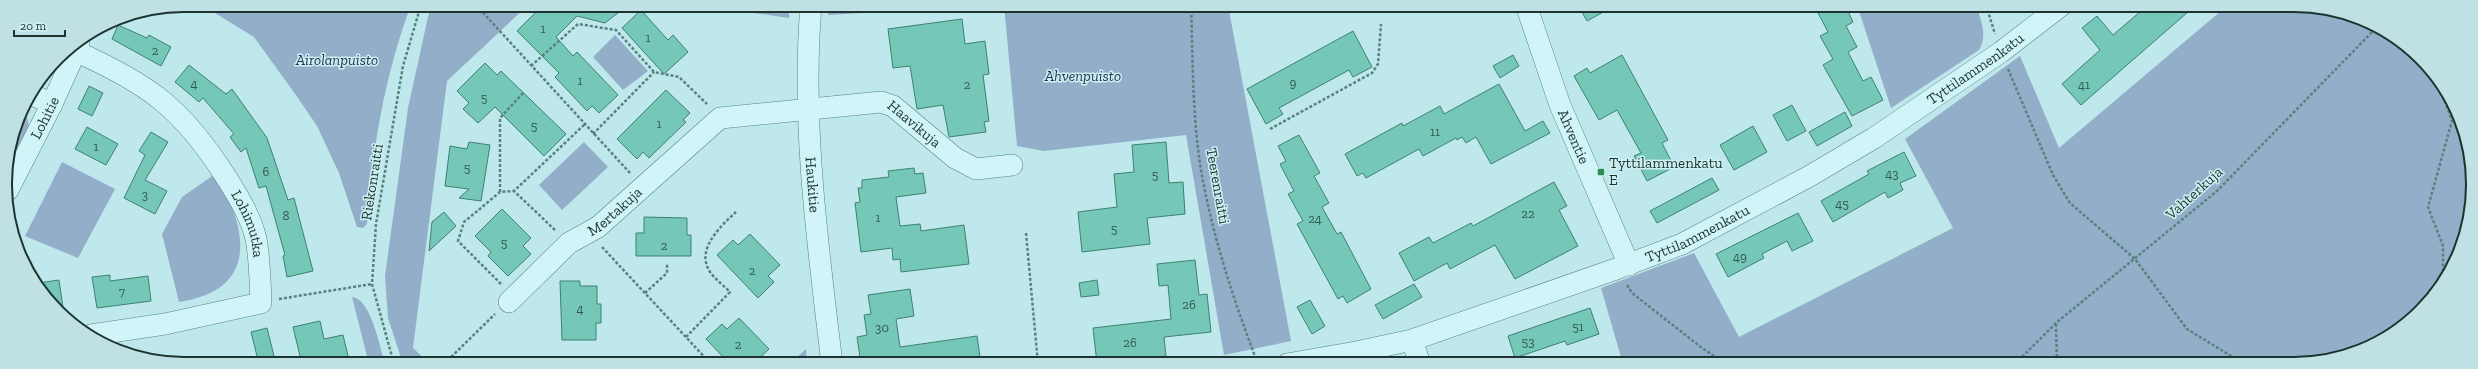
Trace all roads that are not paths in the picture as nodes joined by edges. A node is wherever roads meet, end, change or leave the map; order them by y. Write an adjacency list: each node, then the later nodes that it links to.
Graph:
1 (811, 12): 8 (street, Haukitie)
2 (1528, 12): 11 (street, Ahventie)
3 (2052, 12): 11 (street, Tyttilammenkatu)
4 (79, 48): 13 (street, Lohimutka)
5 (75, 51): 7 (street, Lohitie)
6 (36, 96): 7 (street)
7 (52, 104): 10 (street, Lohitie)
8 (808, 110): 9 (street, Haavikuja); 12 (street, Mertakuja); 15 (street, Haukitie)
9 (1012, 165)
10 (12, 182)
11 (1622, 267): 14 (street, Tyttilammenkatu)
12 (511, 300)
13 (97, 333)
14 (1412, 340): 16 (street, Tyttilammenkatu); 17 (street)
15 (831, 357)
16 (1328, 357)
17 (1418, 357)

